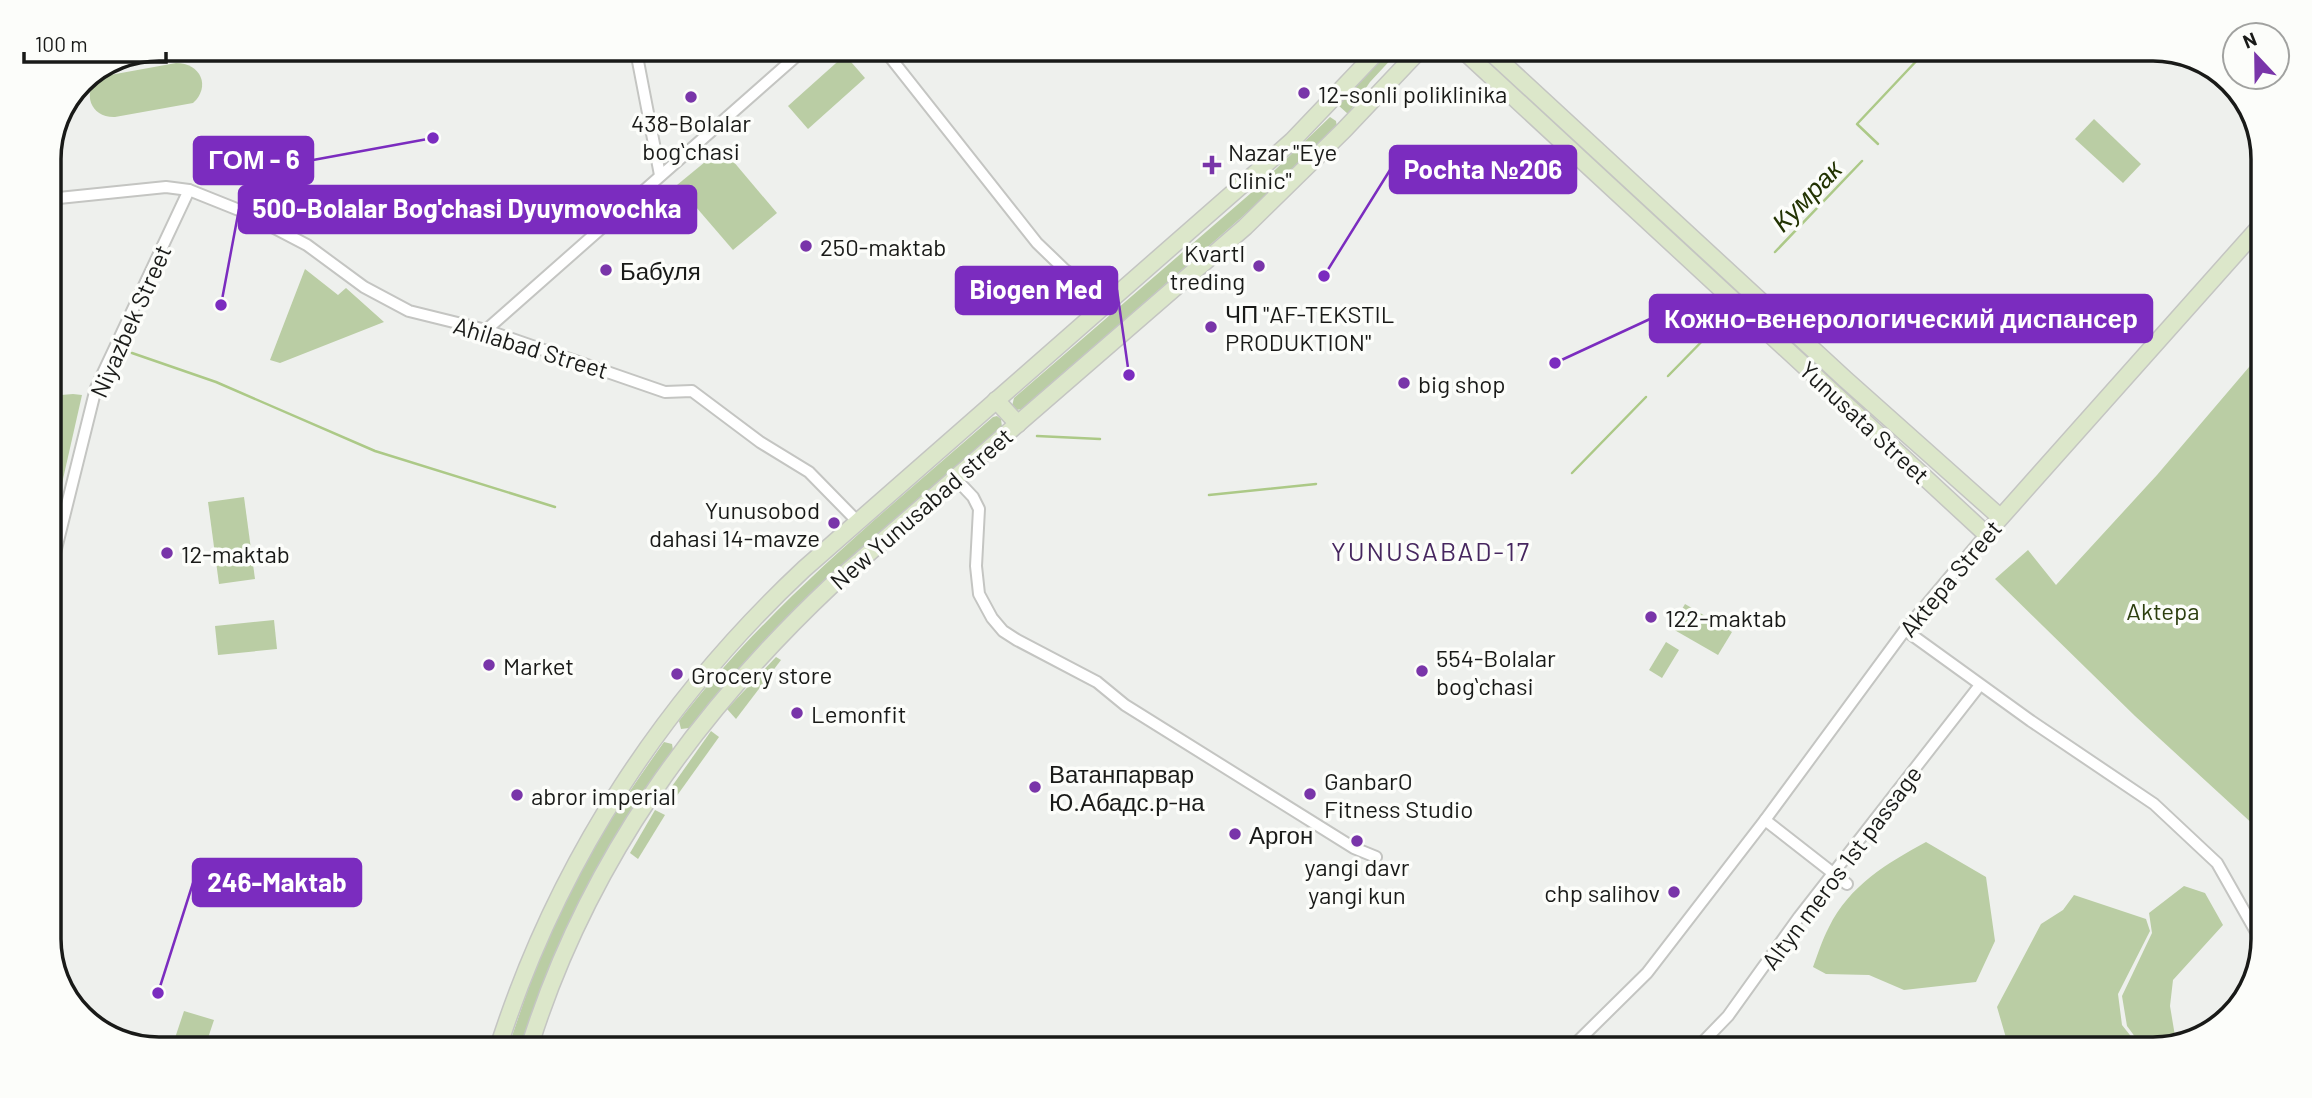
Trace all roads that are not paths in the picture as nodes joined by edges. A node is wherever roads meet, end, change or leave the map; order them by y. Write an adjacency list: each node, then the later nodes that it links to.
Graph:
1 (638, 61): 10 (street)
2 (791, 61): 10 (street)
3 (893, 61): 14 (street)
4 (1368, 61): 8 (main road, New Yunusabad street)
5 (1409, 61): 9 (main road, New Yunusabad street)
6 (1475, 61): 22 (main road, Yunusata Street)
7 (1500, 61): 19 (main road, Yunusata Street)
8 (1323, 109): 9 (main road); 14 (main road, New Yunusabad street)
9 (1344, 130): 17 (main road, New Yunusabad street)
10 (660, 175): 15 (street)
11 (189, 190): 12 (street); 15 (street, Ahilabad Street); 21 (street, Niyazbek Street)
12 (61, 198)
13 (2251, 236): 19 (main road, Aktepa Street)
14 (1108, 302): 16 (main road, New Yunusabad street)
15 (486, 330): 20 (street, Ahilabad Street)
16 (996, 400): 17 (main road); 20 (main road, New Yunusabad street)
17 (1018, 424): 18 (main road, New Yunusabad street)
18 (956, 478): 26 (main road, New Yunusabad street); 28 (street)
19 (2000, 517): 22 (main road, Aktepa Street)
20 (857, 521): 25 (main road, New Yunusabad street)
21 (61, 529)
22 (1986, 534): 23 (street, Aktepa Street)
23 (1905, 630): 24 (street); 27 (street, Aktepa Street)
24 (1980, 685): 29 (street, Altyn meros 1st passage); 31 (street)
25 (663, 728): 26 (main road); 32 (main road, New Yunusabad street)
26 (688, 744): 33 (main road, New Yunusabad street)
27 (1765, 820): 29 (street); 34 (street, Aktepa Street)
28 (1376, 857)
29 (1835, 873): 30 (street); 35 (street, Altyn meros 1st passage)
30 (1847, 884)
31 (2251, 923)
32 (502, 1037)
33 (533, 1037)
34 (1582, 1037)
35 (1708, 1037)

